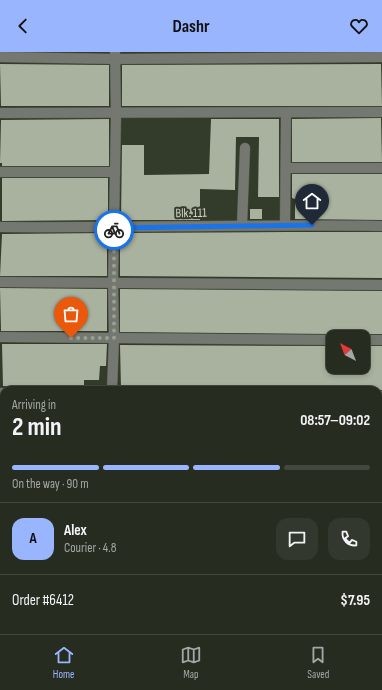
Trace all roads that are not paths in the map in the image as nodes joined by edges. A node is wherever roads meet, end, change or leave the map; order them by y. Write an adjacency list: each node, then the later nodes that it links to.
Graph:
1 (115, 56): 2 (street); 3 (street); 7 (street)
2 (0, 57)
3 (382, 57)
4 (382, 112): 6 (street)
5 (0, 113): 7 (street)
6 (286, 113): 7 (street); 9 (street)
7 (116, 114): 12 (street)
8 (245, 148): 14 (street)
9 (286, 168): 10 (street); 13 (street)
10 (382, 168)
11 (0, 172): 12 (street)
12 (115, 172): 17 (street)
13 (285, 224): 14 (street, Blk. 111); 15 (street, Blk. 111)
14 (242, 225): 17 (street, Blk. 111)
15 (382, 226)
16 (0, 227): 17 (street, Blk. 111)
17 (114, 228): 19 (street)
18 (0, 282): 19 (street)
19 (113, 283): 20 (street); 22 (street)
20 (382, 285)
21 (0, 337): 22 (street)
22 (114, 338): 23 (street); 26 (street)
23 (326, 340)
24 (370, 340): 25 (street)
25 (382, 340)
26 (112, 386)

